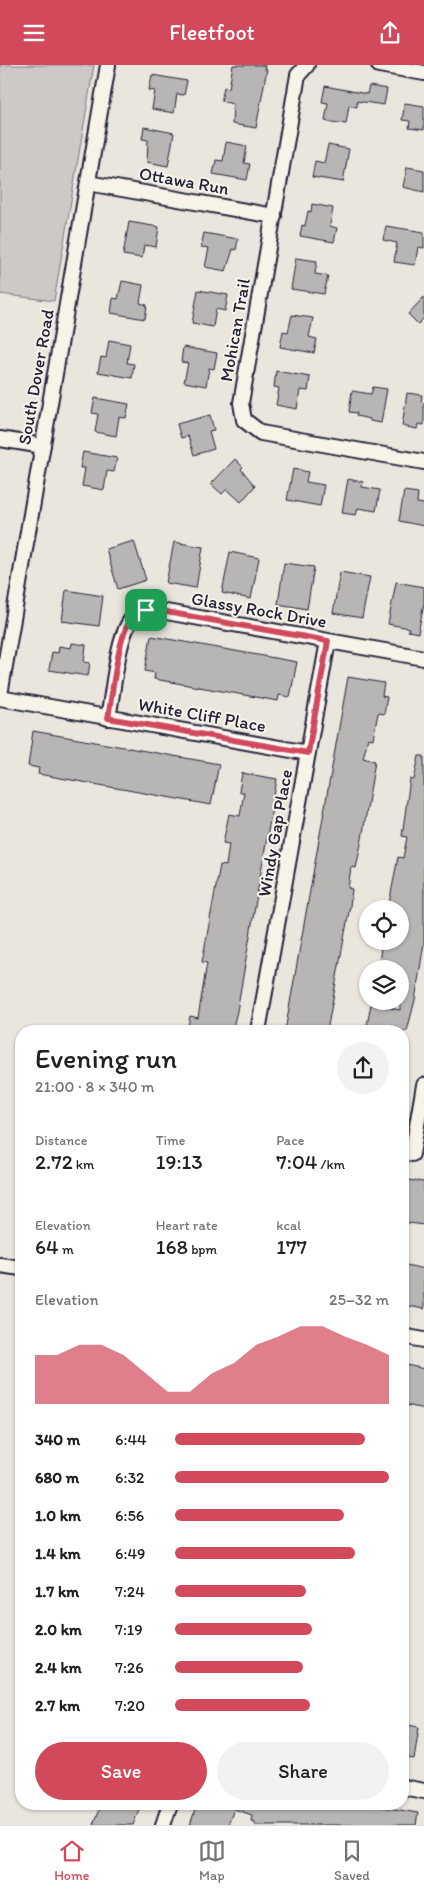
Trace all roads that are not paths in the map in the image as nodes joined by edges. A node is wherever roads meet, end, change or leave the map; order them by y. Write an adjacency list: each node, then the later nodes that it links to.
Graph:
1 (108, 65): 5 (street, South Dover Road)
2 (307, 65): 6 (street, Mohican Trail)
3 (380, 65): 4 (street)
4 (424, 73)
5 (88, 183): 6 (street, Ottawa Run); 8 (street, South Dover Road)
6 (274, 215): 9 (street, Mohican Trail)
7 (0, 439): 8 (street)
8 (43, 447): 12 (street, South Dover Road)
9 (424, 462)
10 (328, 641): 11 (street, Glassy Rock Drive); 13 (street, Glassy Rock Drive); 14 (street, Windy Gap Place)
11 (424, 658)
12 (0, 697): 13 (street, White Cliff Place)
13 (108, 718): 14 (street, White Cliff Place)
14 (308, 753): 15 (street, Windy Gap Place)
15 (259, 1025)
16 (424, 1085): 17 (street)
17 (413, 1154)
18 (0, 1265): 19 (street)
19 (15, 1267)
20 (409, 1336): 21 (street)
21 (424, 1339)
22 (409, 1788): 23 (street)
23 (424, 1791)
24 (168, 1810): 25 (street)
25 (163, 1825)

